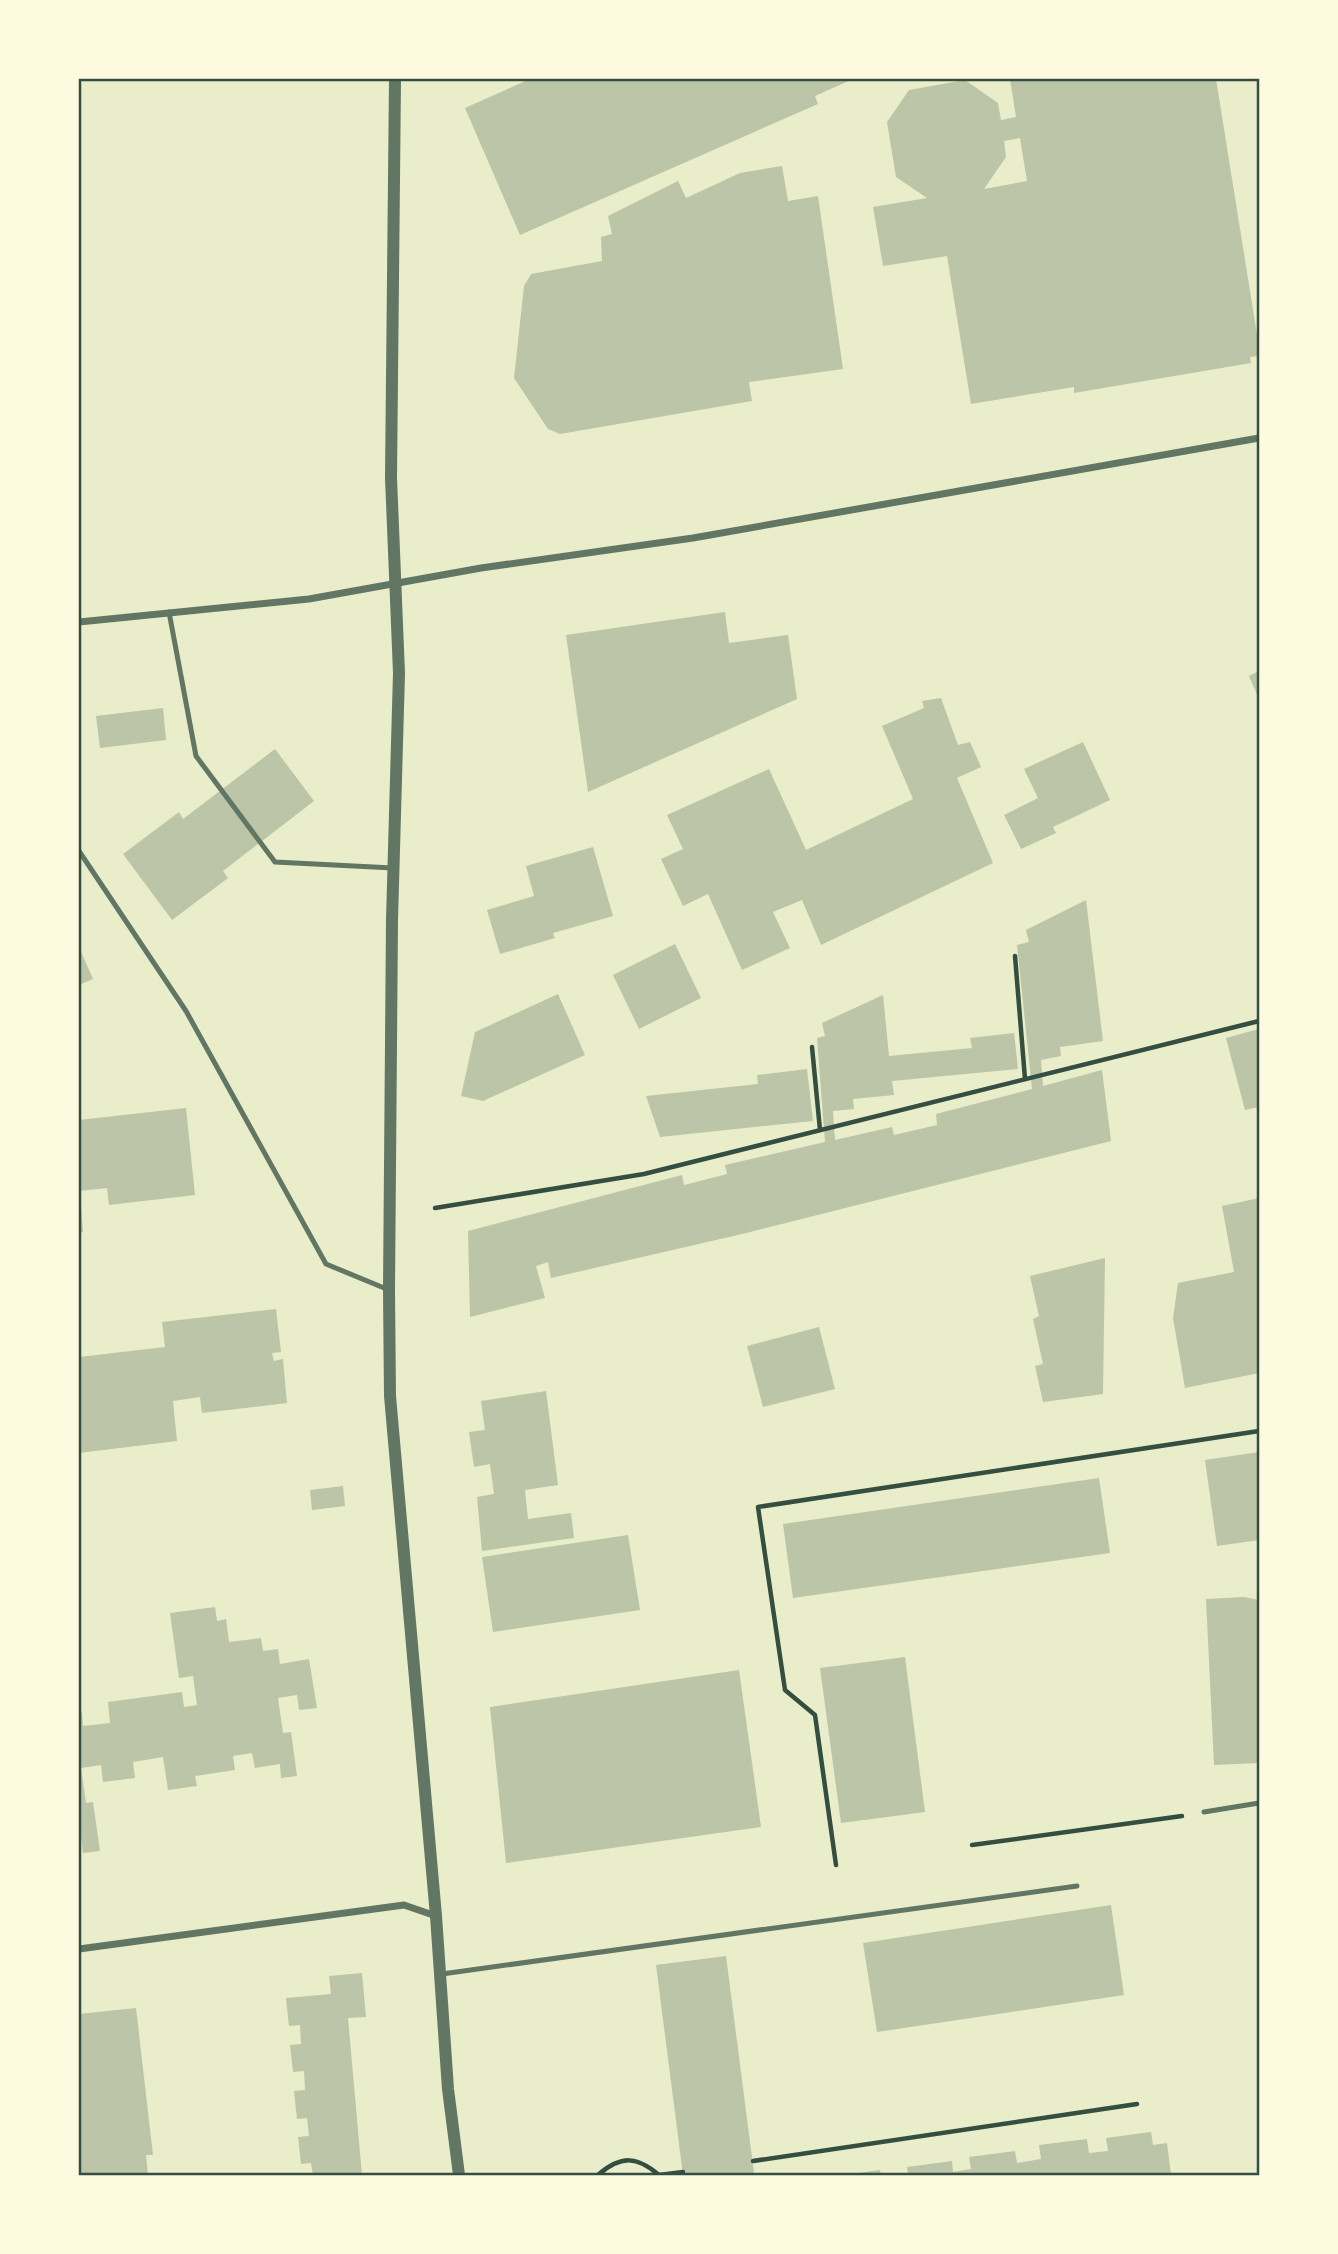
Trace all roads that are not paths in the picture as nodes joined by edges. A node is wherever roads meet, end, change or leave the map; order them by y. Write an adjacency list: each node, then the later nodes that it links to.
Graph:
1 (395, 79): 3 (street)
2 (1259, 438): 3 (street)
3 (394, 583): 4 (street); 7 (street)
4 (169, 612): 5 (street); 7 (lane)
5 (79, 622)
6 (79, 851): 8 (lane)
7 (393, 868): 8 (street)
8 (388, 1290): 12 (street)
9 (1259, 1803): 10 (lane)
10 (1204, 1812)
11 (1077, 1886): 14 (lane)
12 (436, 1916): 13 (street); 14 (street)
13 (79, 1949)
14 (439, 1974): 15 (street)
15 (459, 2175)

